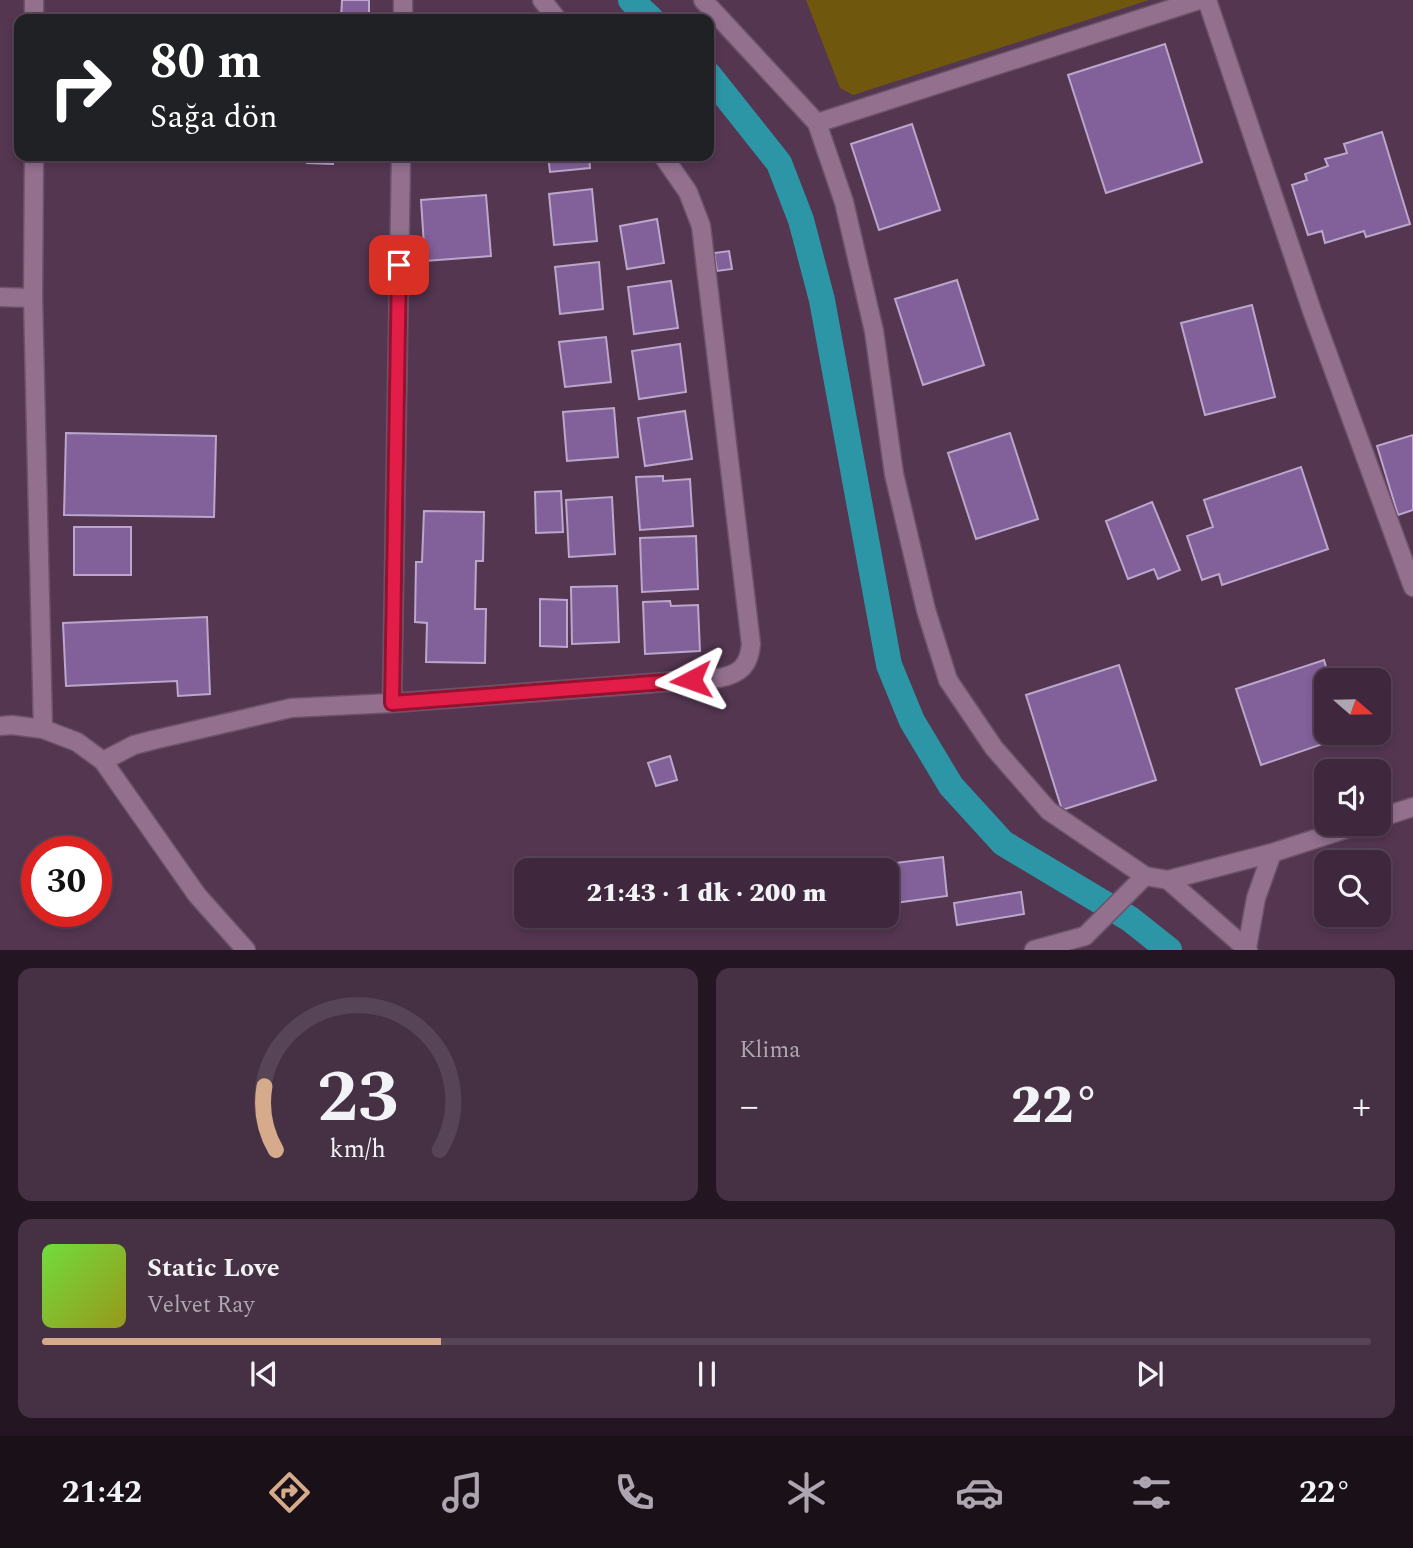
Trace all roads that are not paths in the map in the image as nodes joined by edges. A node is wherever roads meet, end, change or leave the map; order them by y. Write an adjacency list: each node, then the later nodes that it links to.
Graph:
1 (542, 0): 5 (street)
2 (703, 0): 6 (street)
3 (1199, 0): 6 (street)
4 (1207, 0): 12 (street)
5 (553, 14)
6 (817, 123): 21 (street)
7 (34, 161): 11 (street)
8 (401, 161): 13 (street)
9 (666, 161): 13 (street)
10 (0, 297): 11 (street)
11 (33, 298): 15 (street)
12 (1413, 587)
13 (392, 703): 16 (street)
14 (0, 726): 15 (street)
15 (43, 729): 16 (street)
16 (103, 761): 25 (street)
17 (1413, 807): 18 (street)
18 (1391, 814)
19 (1324, 836): 20 (street)
20 (1272, 853): 22 (street); 24 (street)
21 (1145, 876): 22 (street); 23 (street)
22 (1168, 880): 24 (street)
23 (1043, 949)
24 (1248, 949)
25 (246, 950)

